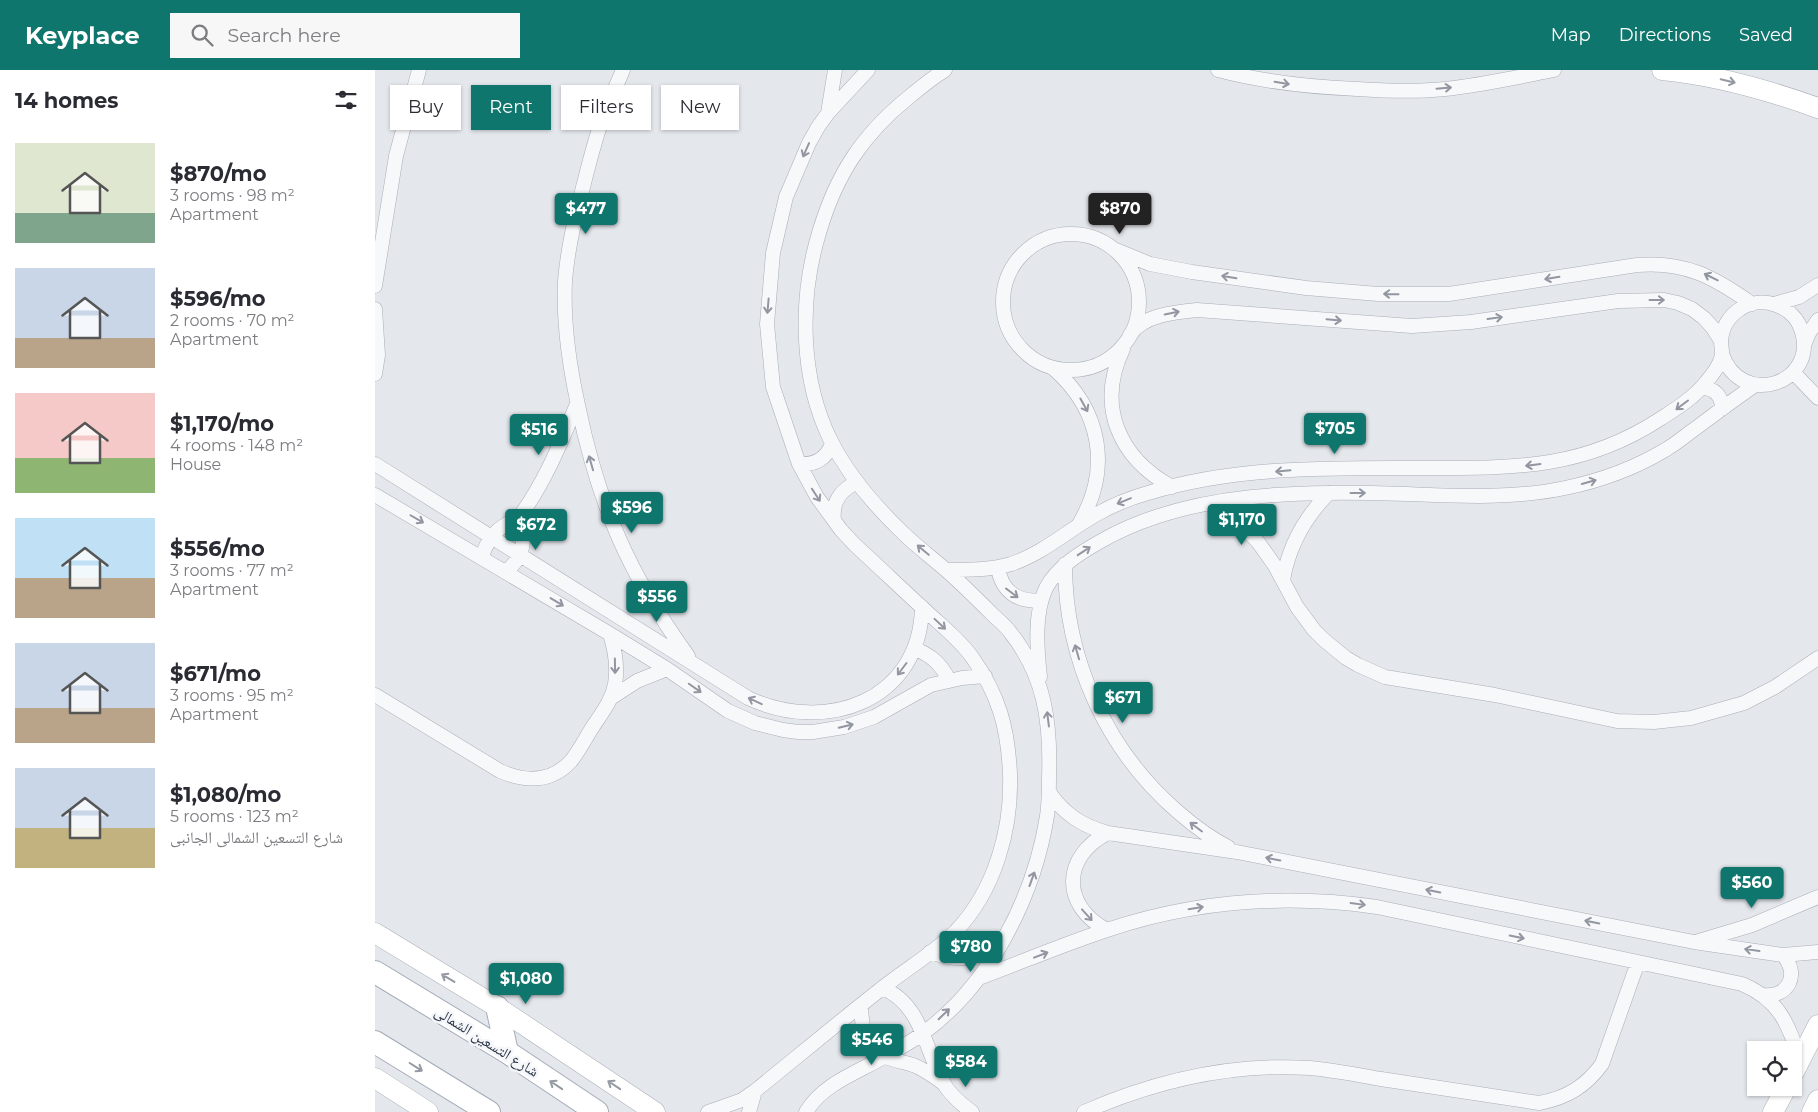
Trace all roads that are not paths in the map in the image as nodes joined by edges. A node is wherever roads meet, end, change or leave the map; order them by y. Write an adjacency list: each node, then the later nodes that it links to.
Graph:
1 (419, 70): 13 (street)
2 (623, 70): 27 (street)
3 (835, 70): 10 (street)
4 (868, 70): 10 (street)
5 (945, 70): 29 (street)
6 (1217, 70): 7 (street, one-way to 7)
7 (1554, 70)
8 (1662, 70): 9 (street, one-way to 9)
9 (1818, 108)
10 (828, 112): 31 (street, one-way to 31)
11 (1116, 250): 14 (street, one-way to 11); 18 (street); 21 (street)
12 (1818, 285): 15 (street)
13 (375, 286)
14 (1752, 304): 15 (street); 20 (street)
15 (1774, 304): 19 (street)
16 (375, 309): 23 (street)
17 (1818, 320): 19 (street)
18 (1128, 340): 20 (street, one-way to 20); 21 (street); 33 (street)
19 (1804, 346): 22 (street)
20 (1722, 347): 24 (street); 25 (street)
21 (1052, 368): 39 (street, one-way to 39)
22 (1793, 372): 24 (street); 26 (street)
23 (375, 374)
24 (1755, 385): 28 (street)
25 (1702, 388): 28 (street); 33 (street, one-way to 33)
26 (1818, 398)
27 (577, 404): 37 (street); 53 (street, one-way to 27)
28 (1722, 409): 34 (street, one-way to 28)
29 (832, 443): 31 (street); 32 (street)
30 (375, 464): 40 (street)
31 (799, 464): 38 (street, one-way to 38)
32 (857, 483): 38 (street); 45 (street, one-way to 32)
33 (1172, 487): 39 (street, one-way to 39)
34 (1329, 493): 36 (street); 47 (street)
35 (375, 495): 42 (street, one-way to 42)
36 (1212, 503): 43 (street, one-way to 36); 47 (street)
37 (518, 519): 40 (street); 41 (street)
38 (834, 520): 49 (street)
39 (1077, 527): 44 (street)
40 (492, 536): 41 (street); 42 (street)
41 (520, 554): 46 (street); 53 (street)
42 (482, 557): 46 (street)
43 (1065, 564): 48 (street); 62 (street, one-way to 43)
44 (998, 567): 45 (street); 48 (street, one-way to 48)
45 (946, 570): 57 (street)
46 (506, 571): 50 (street, one-way to 50)
47 (1283, 580): 52 (street)
48 (1041, 600): 57 (street)
49 (921, 607): 51 (street); 55 (street, one-way to 55)
50 (610, 634): 54 (street); 59 (street, one-way to 59)
51 (915, 648): 53 (street, one-way to 53); 56 (street)
52 (1818, 658)
53 (691, 662)
54 (667, 669): 56 (street, one-way to 56); 59 (street)
55 (985, 676): 56 (street); 68 (street)
56 (949, 680)
57 (1041, 687): 60 (street, one-way to 57)
58 (375, 695): 59 (street)
59 (611, 698)
60 (1049, 792): 61 (street); 66 (street, one-way to 60)
61 (1108, 833): 62 (street); 64 (street, one-way to 64)
62 (1237, 852): 67 (street, one-way to 62)
63 (1818, 898): 67 (street)
64 (1107, 930): 71 (street, one-way to 71); 73 (street, one-way to 64)
65 (375, 933): 77 (street, one-way to 65)
66 (1005, 938): 68 (street); 73 (street)
67 (1694, 942): 70 (street, one-way to 67)
68 (930, 952): 74 (street)
69 (1818, 952): 70 (street)
70 (1783, 955): 75 (street)
71 (1638, 962): 75 (street); 98 (street)
72 (375, 972): 82 (main road, شارع التسعين الشمالى)
73 (979, 978): 79 (street, one-way to 73)
74 (882, 988): 76 (street); 79 (street)
75 (1762, 995): 80 (street)
76 (861, 1006): 84 (street); 87 (street)
77 (497, 1007): 82 (main road); 93 (street, one-way to 77)
78 (1818, 1025): 83 (street)
79 (923, 1033): 84 (street); 86 (street)
80 (1791, 1041)
81 (375, 1042): 91 (main road, one-way to 91)
82 (507, 1052): 92 (main road, شارع التسعين الشمالى, one-way to 82)
83 (1802, 1056)
84 (885, 1057): 86 (street); 96 (street)
85 (375, 1078): 90 (street)
86 (943, 1083): 97 (street)
87 (755, 1091): 94 (street); 95 (street)
88 (1782, 1096): 99 (street)
89 (1818, 1100): 100 (street)
90 (428, 1112)
91 (489, 1112)
92 (597, 1112)
93 (655, 1112)
94 (708, 1112)
95 (749, 1112)
96 (806, 1112)
97 (972, 1112)
98 (1084, 1112)
99 (1773, 1112)
100 (1812, 1112)

